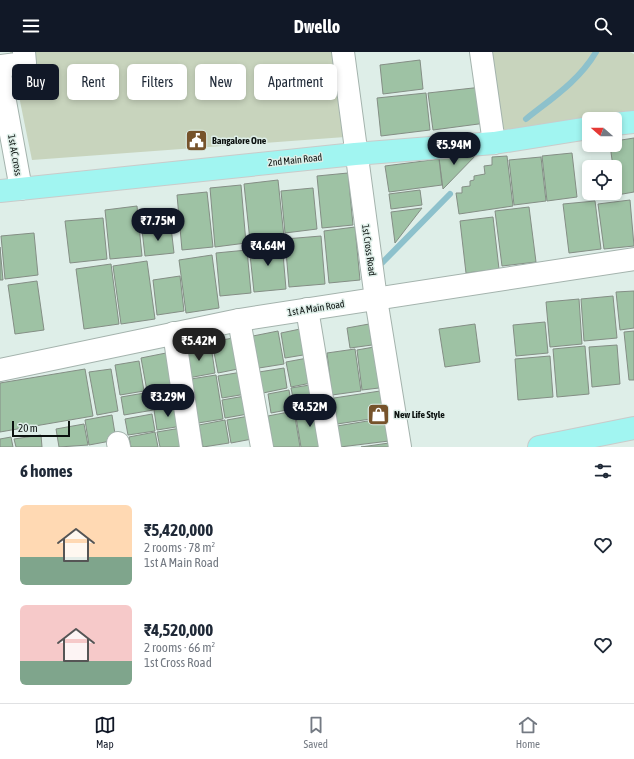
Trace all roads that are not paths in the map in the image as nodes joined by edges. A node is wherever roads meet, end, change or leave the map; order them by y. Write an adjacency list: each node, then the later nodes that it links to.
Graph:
1 (24, 52): 4 (street)
2 (343, 52): 10 (street, 1st Cross Road)
3 (481, 52): 9 (street)
4 (0, 66)
5 (0, 74): 11 (street, 1st AC cross)
6 (634, 122): 7 (main road)
7 (622, 123)
8 (582, 129): 9 (main road, 2nd Main Road)
9 (494, 143): 10 (main road, 2nd Main Road)
10 (355, 154): 11 (main road, 2nd Main Road); 14 (street, 1st Cross Road)
11 (21, 189): 12 (main road, 2nd Main Road)
12 (0, 191)
13 (634, 259): 14 (street, 1st A Main Road)
14 (376, 299): 15 (street, 1st A Main Road); 23 (street, 1st Cross Road)
15 (307, 308): 16 (street, 1st A Main Road); 22 (street)
16 (239, 320): 17 (street, 1st A Main Road); 21 (street)
17 (174, 333): 18 (street, 1st A Main Road); 20 (street)
18 (0, 370)
19 (634, 428): 24 (main road)
20 (191, 447)
21 (262, 447)
22 (330, 447)
23 (400, 447)
24 (539, 447)

